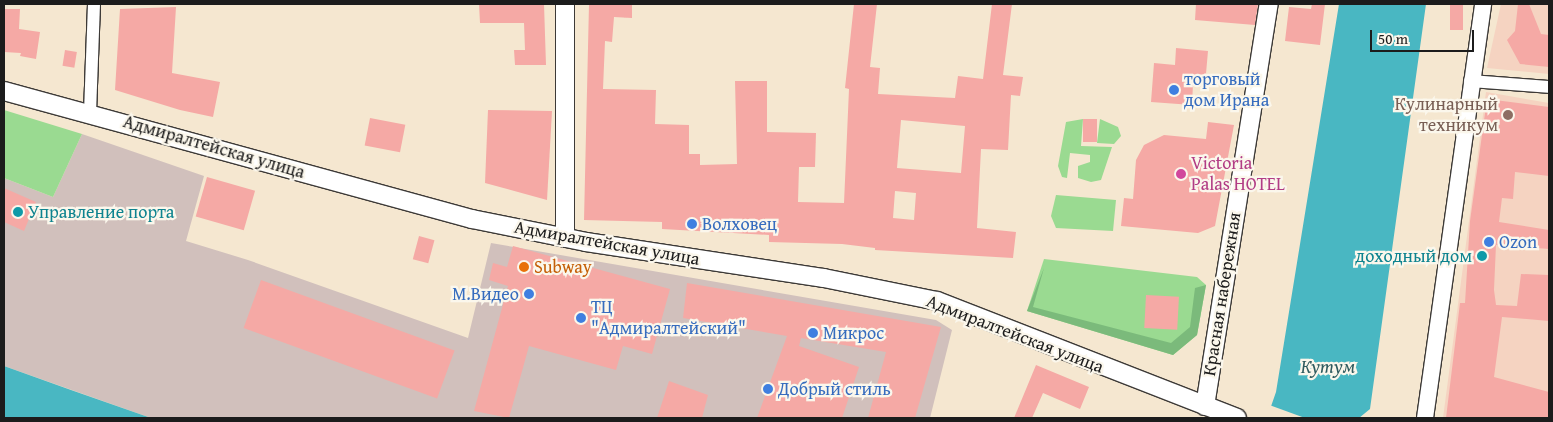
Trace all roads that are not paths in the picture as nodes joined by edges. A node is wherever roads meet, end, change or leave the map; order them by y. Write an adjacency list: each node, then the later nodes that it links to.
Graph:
1 (94, 4): 8 (street)
2 (565, 4): 9 (main road)
3 (1268, 4): 10 (main road, Красная набережная)
4 (1483, 4): 5 (street)
5 (1470, 81): 6 (street); 12 (street)
6 (1549, 88)
7 (4, 91): 8 (main road, Адмиралтейская улица)
8 (90, 113): 9 (main road, Адмиралтейская улица)
9 (565, 238): 10 (main road, Адмиралтейская улица)
10 (1204, 406): 11 (main road, Адмиралтейская улица)
11 (1231, 416)
12 (1425, 418)

